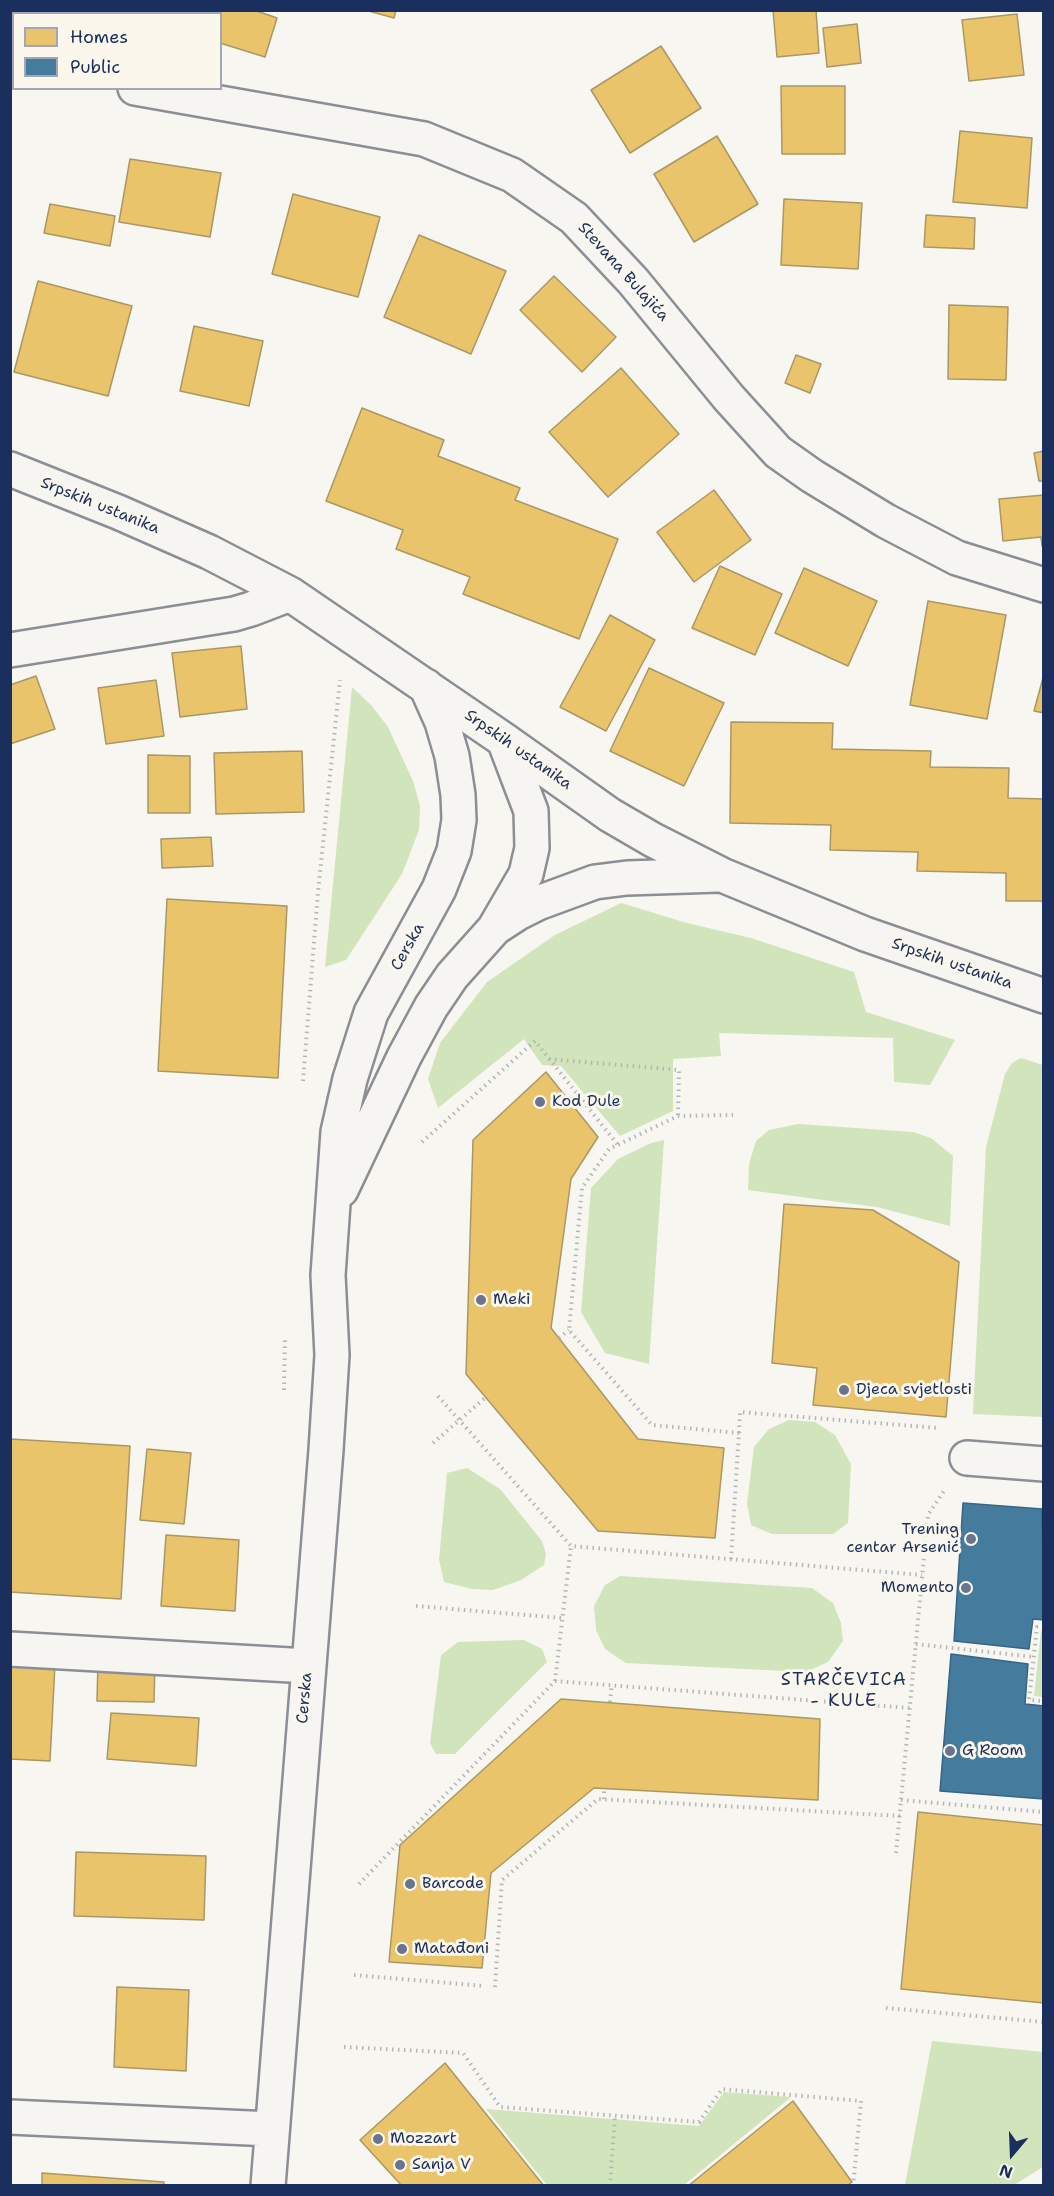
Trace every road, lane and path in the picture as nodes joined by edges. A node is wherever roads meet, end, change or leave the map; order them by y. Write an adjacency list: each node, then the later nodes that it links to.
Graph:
1 (146, 90): 3 (street, Stevana Bulajića)
2 (10, 469): 4 (street, Srpskih ustanika)
3 (1044, 585)
4 (290, 594): 5 (street); 7 (street, Srpskih ustanika)
5 (10, 650)
6 (341, 669): 13 (path)
7 (426, 686): 8 (street, Srpskih ustanika); 18 (street, Cerska)
8 (504, 740): 9 (street, Srpskih ustanika); 10 (street, Cerska)
9 (722, 875): 10 (street); 11 (street, Srpskih ustanika)
10 (494, 929): 18 (street, Cerska)
11 (1044, 996)
12 (549, 1059): 15 (path); 16 (path); 17 (path)
13 (303, 1085)
14 (733, 1115): 15 (path)
15 (678, 1116): 17 (path)
16 (422, 1142)
17 (618, 1145): 20 (path)
18 (332, 1211): 40 (street, Cerska)
19 (285, 1328): 22 (path)
20 (570, 1330): 21 (path); 27 (path)
21 (559, 1338)
22 (284, 1396)
23 (438, 1396): 25 (path)
24 (485, 1398): 25 (path)
25 (460, 1421): 28 (path); 31 (path)
26 (946, 1428): 27 (path)
27 (739, 1433): 32 (path)
28 (433, 1443)
29 (967, 1458): 30 (street); 33 (path)
30 (1044, 1464)
31 (571, 1546): 32 (path); 35 (path)
32 (731, 1559): 33 (path)
33 (922, 1575): 37 (path)
34 (416, 1606): 35 (path)
35 (562, 1618): 41 (path)
36 (1044, 1627): 39 (path)
37 (915, 1644): 39 (path); 45 (path)
38 (10, 1649): 40 (street)
39 (1034, 1657): 43 (path)
40 (308, 1666): 61 (street, Cerska)
41 (555, 1681): 42 (path); 52 (path)
42 (612, 1684): 44 (path); 45 (path)
43 (1044, 1701)
44 (610, 1702)
45 (910, 1708): 48 (path)
46 (604, 1789): 47 (path)
47 (604, 1799): 50 (path); 55 (path)
48 (901, 1800): 49 (path); 50 (path)
49 (1044, 1812)
50 (900, 1816): 51 (path)
51 (896, 1853)
52 (359, 1884)
53 (354, 1975): 54 (path)
54 (484, 1986)
55 (495, 1987)
56 (886, 2008): 57 (path)
57 (1044, 2022)
58 (344, 2047): 59 (path)
59 (615, 2116): 63 (path); 64 (path)
60 (10, 2117): 61 (street)
61 (271, 2129): 62 (street, Cerska)
62 (268, 2186)
63 (610, 2186)
64 (853, 2186)

